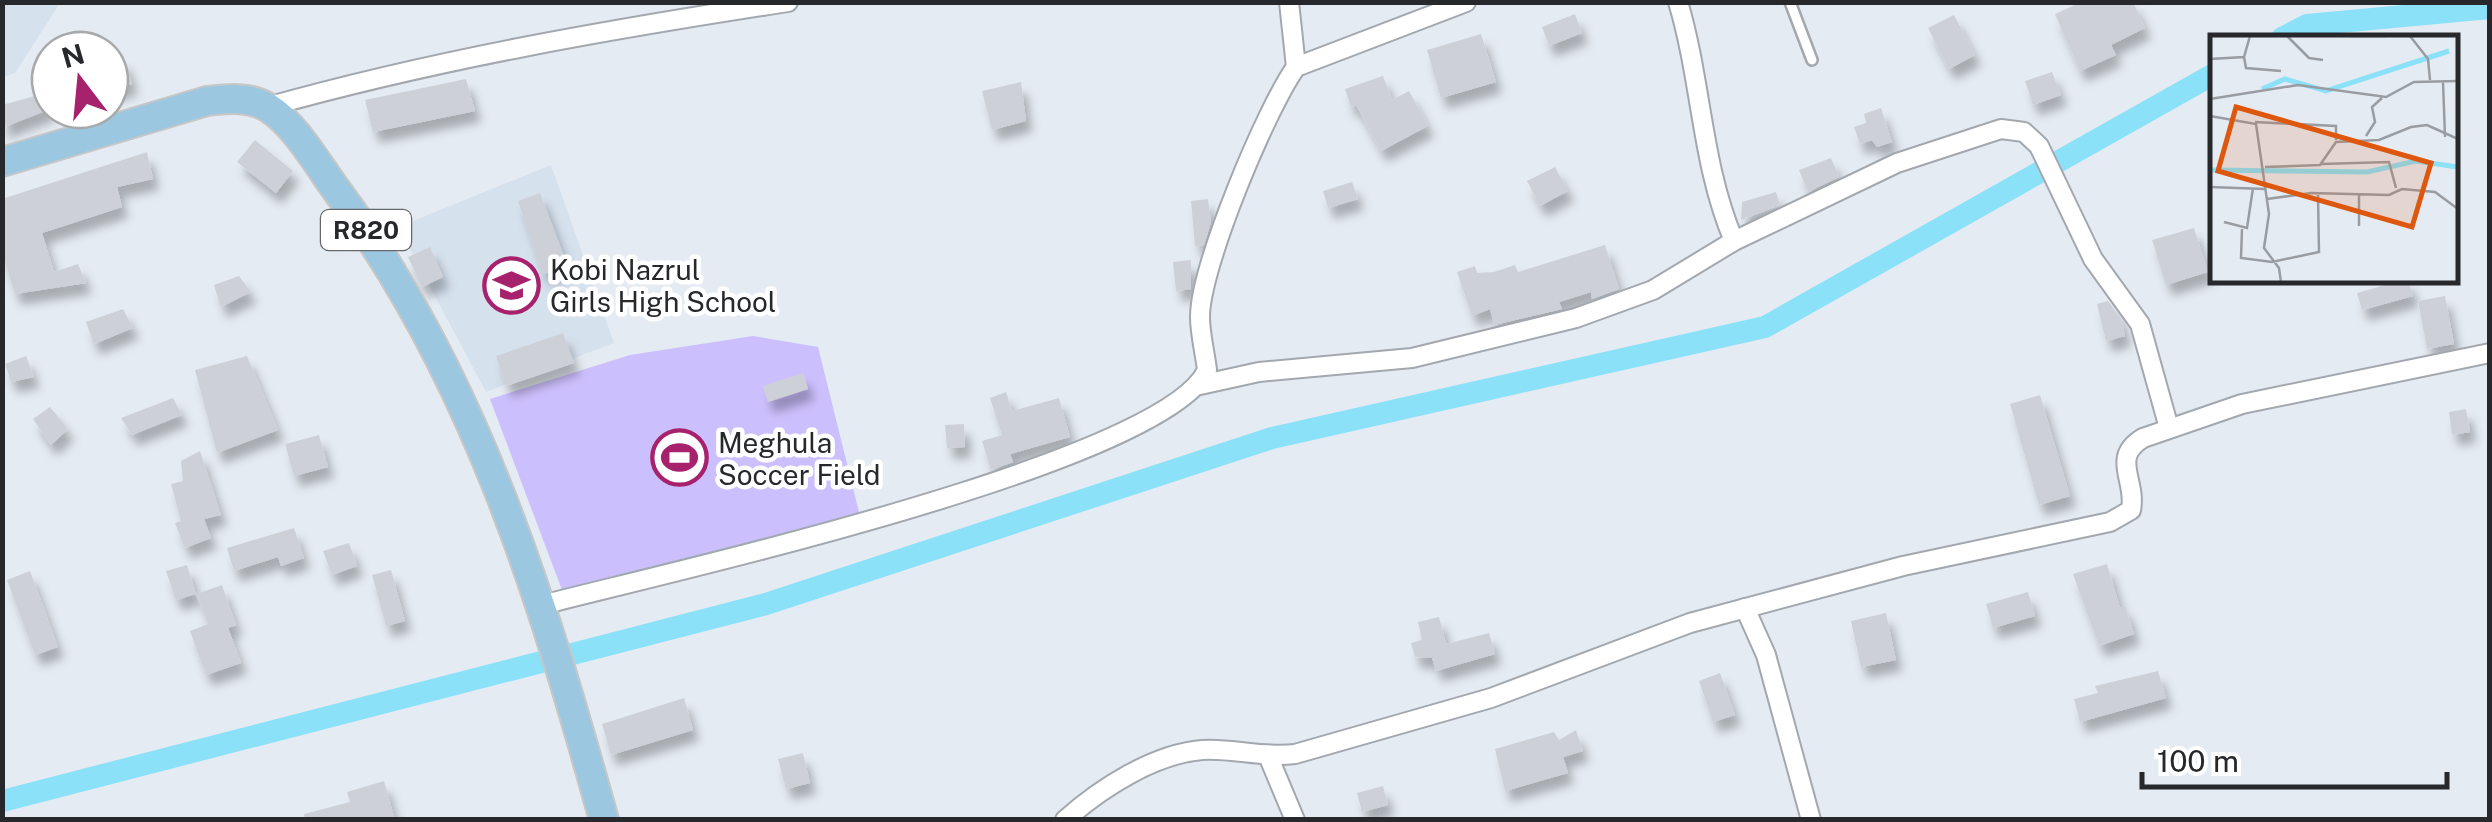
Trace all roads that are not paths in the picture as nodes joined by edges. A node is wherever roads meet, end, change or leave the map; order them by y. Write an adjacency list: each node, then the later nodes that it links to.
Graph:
1 (788, 2): 8 (street)
2 (1289, 2): 7 (street)
3 (1466, 2): 7 (street)
4 (1678, 2): 10 (street)
5 (1790, 2): 6 (lane)
6 (1812, 60)
7 (1296, 67): 12 (street)
8 (266, 107): 9 (main road); 15 (main road, R820)
9 (2, 162)
10 (1734, 241): 12 (street); 13 (street)
11 (2490, 353): 13 (street)
12 (1200, 385): 15 (street)
13 (2169, 428): 14 (street)
14 (1745, 608): 16 (street); 20 (street)
15 (545, 614): 17 (main road, R820)
16 (1269, 758): 18 (street); 19 (street)
17 (604, 820)
18 (1065, 820)
19 (1295, 820)
20 (1811, 820)

